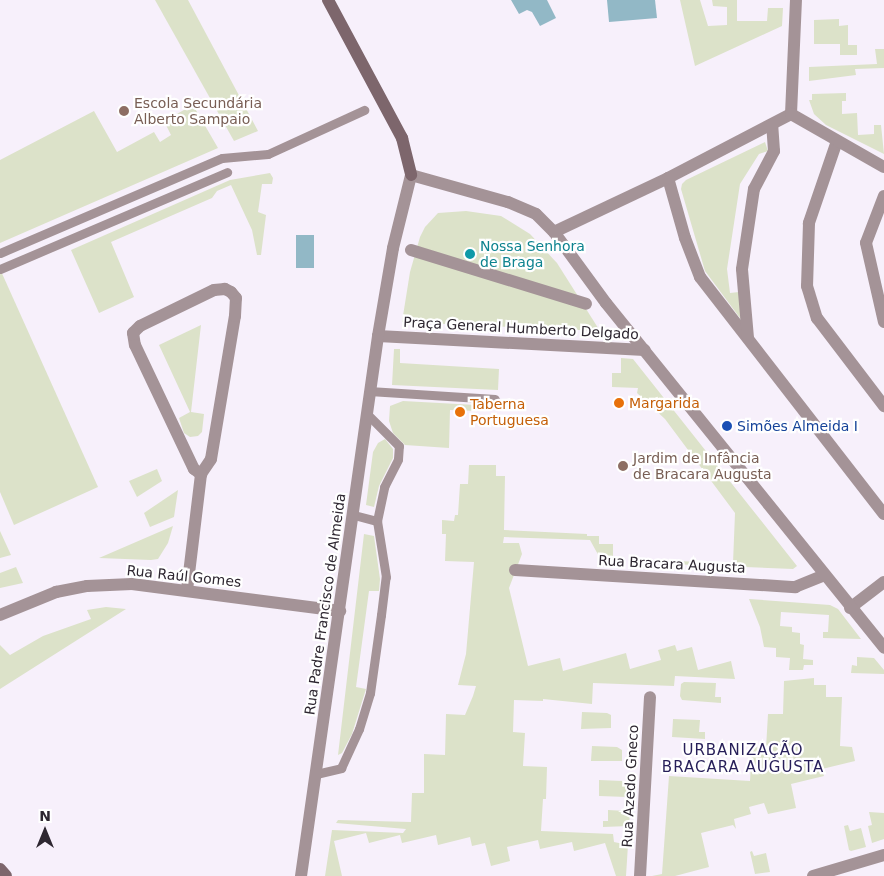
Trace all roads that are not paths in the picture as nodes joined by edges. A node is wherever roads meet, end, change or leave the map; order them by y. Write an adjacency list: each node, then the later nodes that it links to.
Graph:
1 (328, 0): 9 (main road)
2 (796, 0): 4 (street)
3 (364, 110): 14 (lane)
4 (791, 114): 5 (street); 6 (street)
5 (772, 125): 10 (street); 19 (street)
6 (837, 141): 7 (street); 23 (street)
7 (884, 167)
8 (227, 172): 15 (lane)
9 (411, 176): 12 (street, Praça General Humberto Delgado); 18 (street)
10 (668, 178): 12 (street); 19 (street)
11 (884, 196): 17 (street)
12 (554, 232): 20 (street, Praça General Humberto Delgado)
13 (411, 250): 16 (street)
14 (0, 253)
15 (0, 269)
16 (586, 304)
17 (884, 322)
18 (378, 336): 20 (street, Praça General Humberto Delgado); 21 (street, Rua Padre Francisco de Almeida)
19 (748, 338): 26 (street)
20 (645, 350): 30 (street)
21 (370, 391): 22 (lane); 24 (street, Rua Padre Francisco de Almeida)
22 (495, 399)
23 (884, 406)
24 (366, 414): 27 (street, Rua Padre Francisco de Almeida); 28 (lane)
25 (201, 474): 25 (street); 32 (street)
26 (884, 514)
27 (354, 515): 28 (lane); 34 (street, Rua Padre Francisco de Almeida)
28 (378, 521): 38 (lane)
29 (516, 570): 30 (street, Rua Bracara Augusta)
30 (824, 575): 33 (street)
31 (884, 582): 33 (street)
32 (187, 590): 34 (street, Rua Raúl Gomes); 35 (street, Rua Raúl Gomes)
33 (850, 608): 36 (street)
34 (340, 611): 38 (street, Rua Padre Francisco de Almeida)
35 (0, 616)
36 (884, 648)
37 (650, 697): 43 (street, Rua Azedo Gneco)
38 (316, 774): 42 (street, Rua Padre Francisco de Almeida)
39 (884, 855): 44 (street)
40 (0, 869): 41 (main road)
41 (6, 876)
42 (301, 876)
43 (640, 876)
44 (813, 876)

